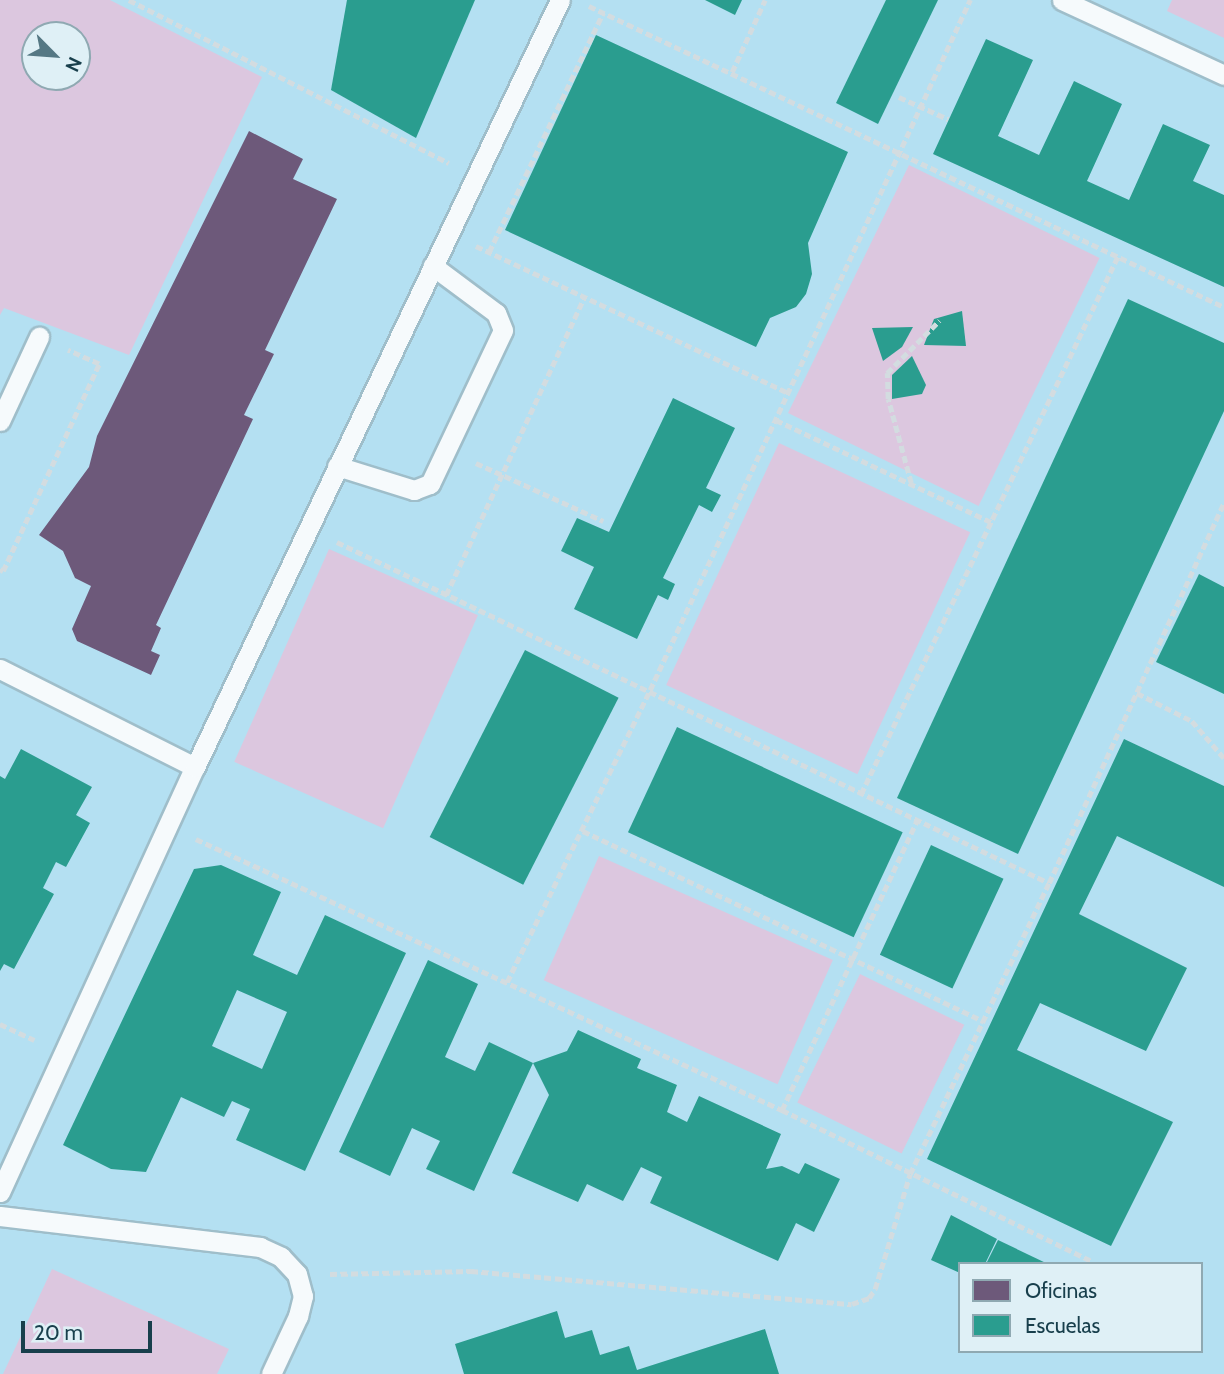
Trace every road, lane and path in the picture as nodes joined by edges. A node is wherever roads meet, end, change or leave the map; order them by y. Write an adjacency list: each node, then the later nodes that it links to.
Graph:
1 (129, 0): 14 (path)
2 (560, 0): 14 (lane)
3 (765, 0): 8 (path)
4 (970, 0): 11 (path)
5 (1062, 0): 9 (lane)
6 (584, 4): 7 (path)
7 (603, 13): 8 (path); 16 (path)
8 (732, 72): 13 (path)
9 (1224, 75)
10 (899, 97): 11 (path)
11 (922, 108): 12 (path); 13 (path)
12 (948, 119)
13 (902, 152): 17 (path); 23 (path)
14 (476, 177): 15 (lane)
15 (449, 234): 16 (path); 18 (lane)
16 (489, 252): 19 (path)
17 (1118, 256): 20 (path); 32 (path)
18 (433, 266): 26 (lane); 27 (lane)
19 (584, 298): 23 (path); 28 (path)
20 (1224, 307)
21 (939, 321): 29 (path)
22 (39, 337): 25 (lane); 34 (path)
23 (789, 393): 24 (path)
24 (776, 420): 29 (path); 37 (path)
25 (0, 421)
26 (446, 450): 27 (lane); 28 (path)
27 (337, 466): 33 (lane)
28 (502, 475): 31 (path); 35 (path)
29 (911, 484): 32 (path)
30 (1224, 503): 38 (path)
31 (603, 521)
32 (992, 522): 41 (path)
33 (308, 528): 35 (path); 40 (lane)
34 (0, 569)
35 (446, 594): 37 (path)
36 (0, 668): 40 (lane)
37 (650, 690): 41 (path); 44 (path)
38 (1137, 693): 39 (path); 45 (path)
39 (1224, 758)
40 (195, 767): 43 (lane)
41 (861, 794): 42 (path)
42 (917, 821): 45 (path); 46 (path)
43 (170, 827): 47 (path); 53 (lane)
44 (583, 831): 46 (path); 47 (path)
45 (1049, 883): 48 (path)
46 (855, 959): 48 (path); 51 (path)
47 (507, 982): 51 (path)
48 (984, 1021): 52 (path)
49 (0, 1024): 50 (path)
50 (38, 1042)
51 (782, 1110): 52 (path)
52 (910, 1174): 55 (path); 56 (path)
53 (0, 1192)
54 (0, 1216): 56 (lane)
55 (1092, 1261)
56 (297, 1274): 57 (lane)
57 (271, 1374)

